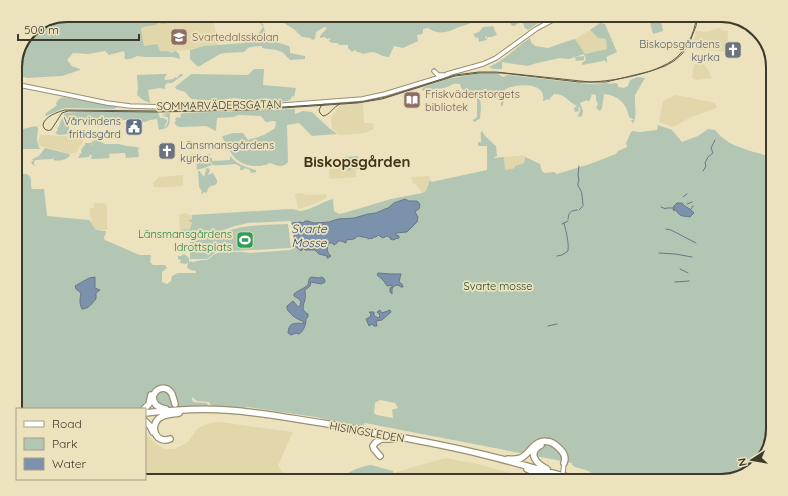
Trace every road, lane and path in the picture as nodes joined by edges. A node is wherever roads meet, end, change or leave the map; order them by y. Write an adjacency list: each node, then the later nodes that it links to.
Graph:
1 (549, 22): 2 (street, SOMMARVÄDERSGATAN)
2 (449, 74): 3 (street, SOMMARVÄDERSGATAN); 5 (street, SOMMARVÄDERSGATAN)
3 (444, 75): 4 (street, SOMMARVÄDERSGATAN); 4 (street)
4 (430, 79): 5 (street, SOMMARVÄDERSGATAN)
5 (423, 82): 6 (street, SOMMARVÄDERSGATAN)
6 (22, 85)
7 (145, 408): 8 (highway)
8 (181, 410): 10 (highway, HISINGSLEDEN); 14 (highway, HISINGSLEDEN)
9 (192, 412): 11 (highway, HISINGSLEDEN); 12 (highway); 13 (highway, HISINGSLEDEN)
10 (146, 414)
11 (146, 414)
12 (146, 422)
13 (394, 439): 15 (highway); 17 (highway, HISINGSLEDEN)
14 (485, 455): 16 (highway); 20 (highway, HISINGSLEDEN)
15 (380, 456)
16 (564, 463): 21 (highway); 22 (street)
17 (519, 466): 18 (highway); 19 (highway, HISINGSLEDEN)
18 (538, 474)
19 (549, 474)
20 (552, 474)
21 (556, 474)
22 (562, 474)

